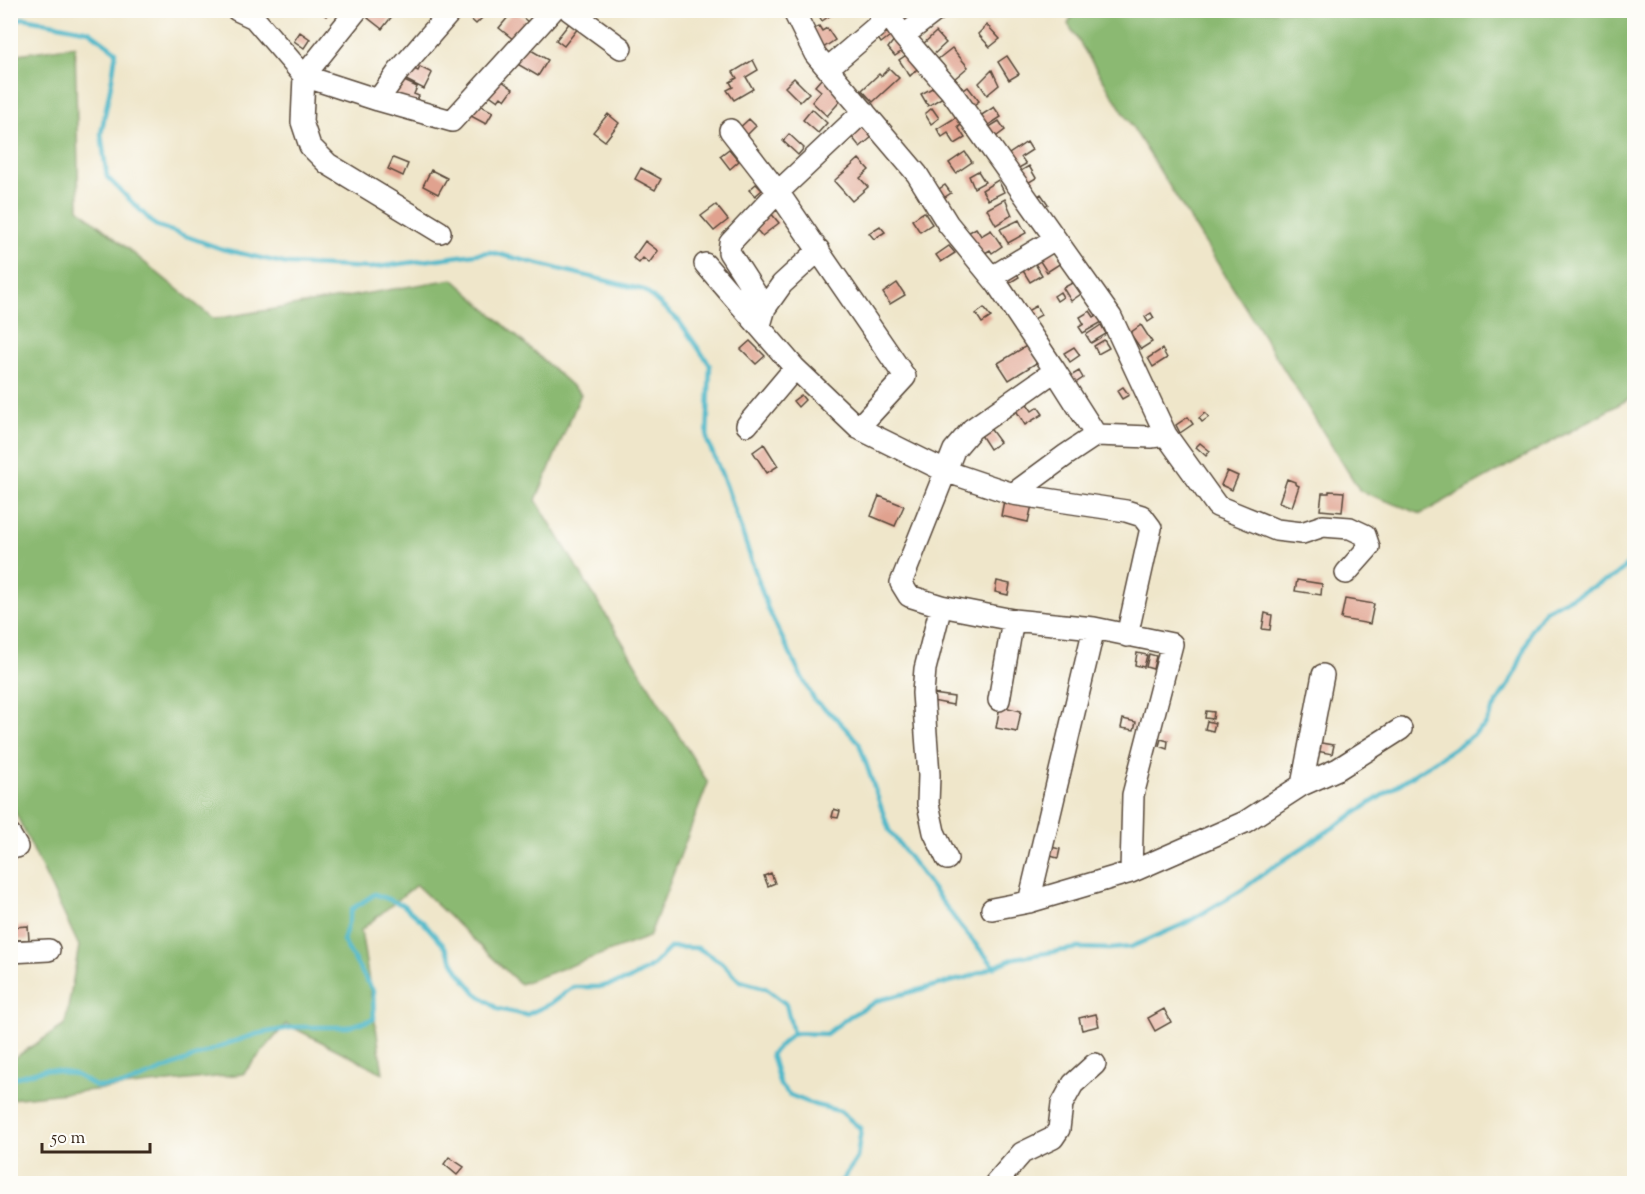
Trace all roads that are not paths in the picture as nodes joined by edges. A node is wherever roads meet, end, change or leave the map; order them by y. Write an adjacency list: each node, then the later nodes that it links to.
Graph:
1 (357, 10): 12 (street)
2 (452, 10): 13 (street)
3 (552, 10): 13 (street)
4 (569, 10): 10 (street)
5 (794, 10): 11 (street)
6 (937, 10): 9 (street)
7 (886, 12): 9 (street); 11 (street)
8 (251, 13): 12 (street)
9 (903, 36): 18 (street)
10 (621, 48)
11 (828, 68): 14 (street)
12 (304, 76): 13 (street); 17 (street)
13 (378, 100)
14 (864, 111): 16 (street); 21 (street)
15 (730, 130): 16 (street)
16 (778, 192): 19 (street); 22 (street)
17 (440, 232)
18 (1055, 239): 21 (street); 28 (street)
19 (819, 250): 22 (street); 26 (street)
20 (705, 264): 22 (street)
21 (992, 277): 24 (street)
22 (763, 316): 23 (street)
23 (795, 368): 25 (street); 26 (street)
24 (1054, 369): 27 (street); 29 (street)
25 (747, 425)
26 (858, 428): 29 (street)
27 (1096, 435): 28 (street); 30 (street)
28 (1166, 435): 31 (street)
29 (945, 471): 30 (street); 32 (street)
30 (1013, 494): 35 (street)
31 (1346, 573)
32 (941, 606): 33 (street); 40 (street)
33 (1012, 620): 34 (street); 37 (street)
34 (1094, 628): 35 (street); 42 (street)
35 (1127, 636): 41 (street)
36 (1323, 675): 39 (street)
37 (999, 700)
38 (1401, 729): 39 (street)
39 (1302, 785): 41 (street)
40 (947, 860)
41 (1131, 872): 42 (street)
42 (1029, 902): 43 (street)
43 (992, 909)
44 (49, 950): 45 (street)
45 (10, 952)
46 (1095, 1064): 47 (street)
47 (995, 1184)

